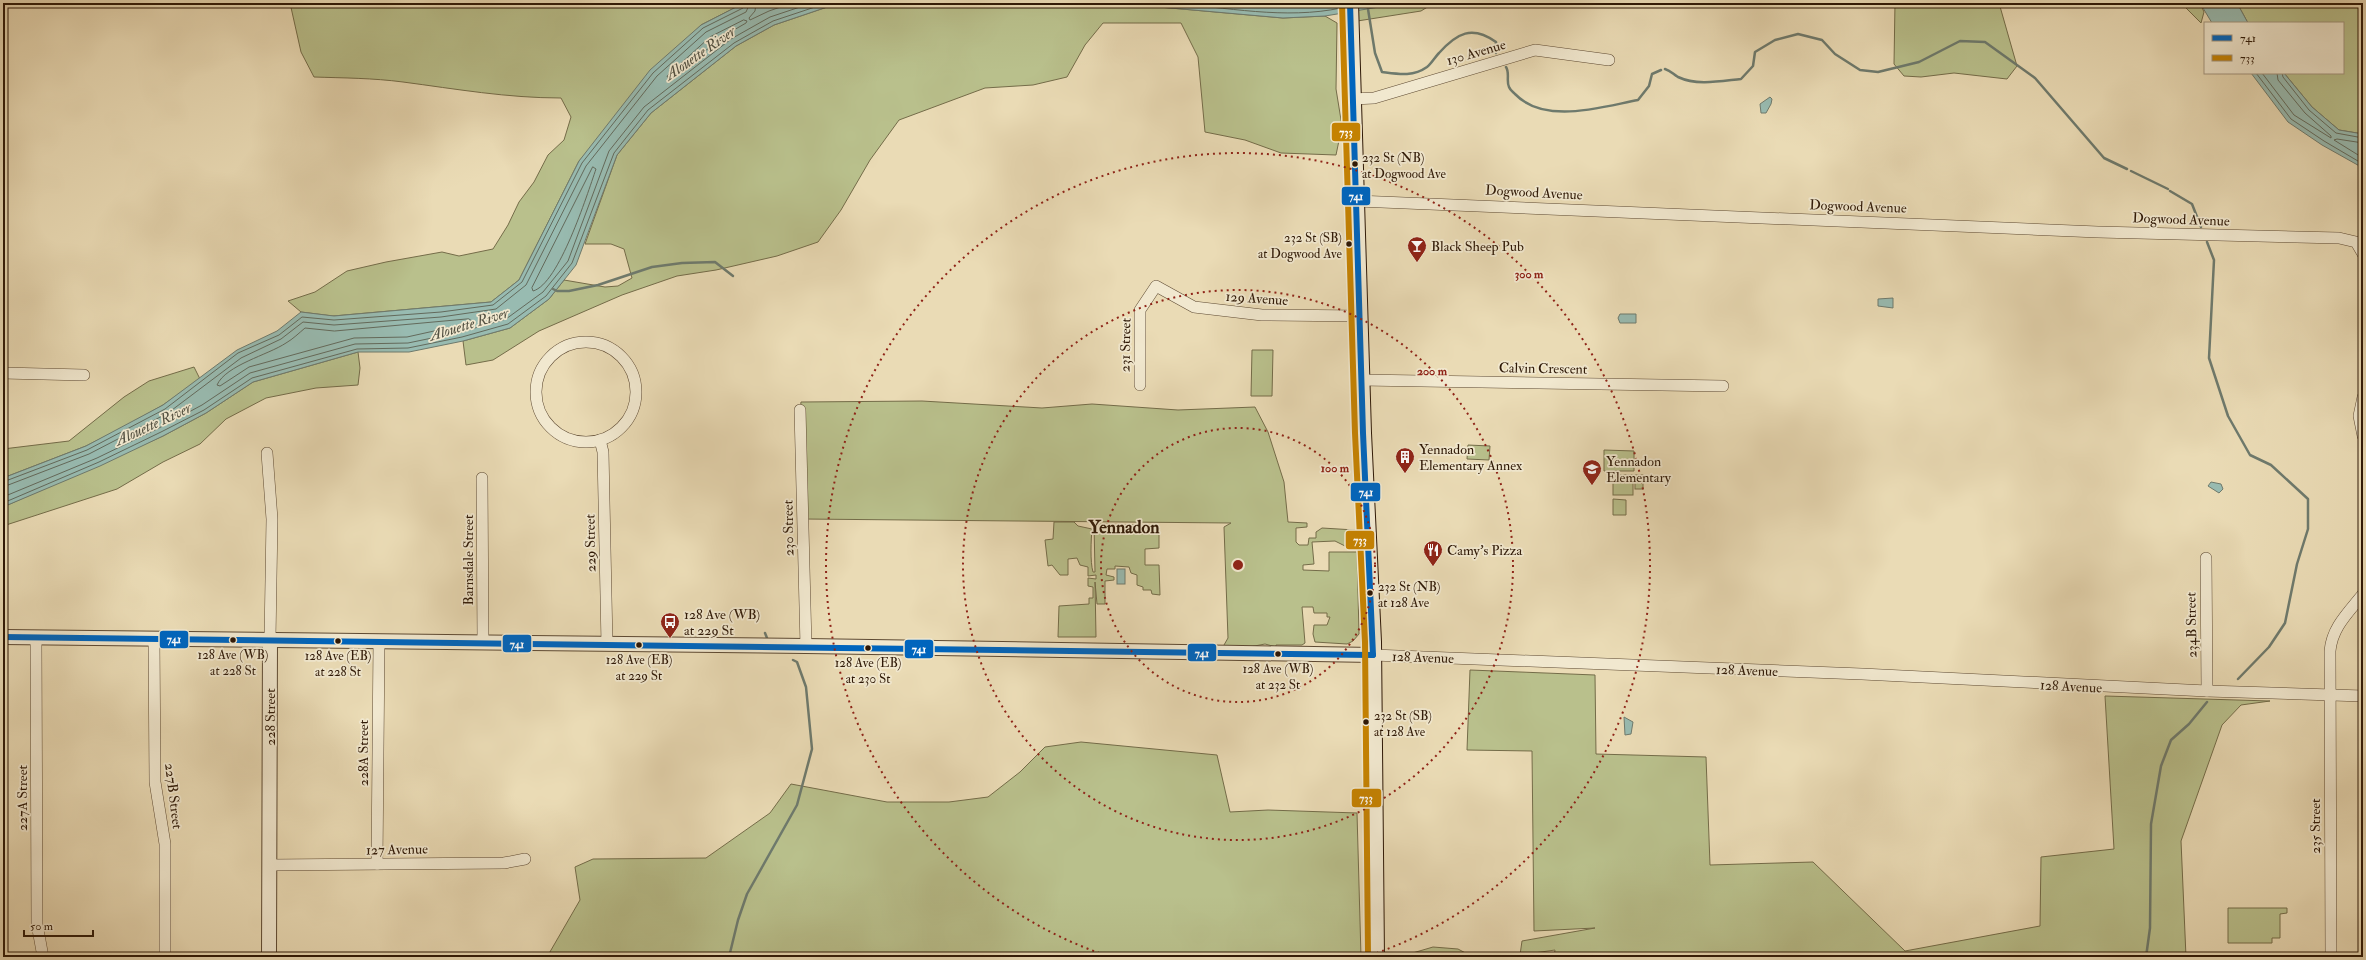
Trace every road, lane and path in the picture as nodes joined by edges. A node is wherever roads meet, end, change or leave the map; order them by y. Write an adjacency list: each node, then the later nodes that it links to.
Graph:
1 (1350, 3): 3 (main road)
2 (1609, 60): 3 (street, 130 Avenue)
3 (1353, 99): 4 (main road)
4 (1357, 201): 5 (street, Dogwood Avenue); 7 (main road)
5 (2363, 254)
6 (1156, 286): 7 (street, 129 Avenue); 11 (street, 231 Street)
7 (1361, 316): 10 (main road)
8 (3, 373): 9 (street)
9 (84, 375)
10 (1362, 380): 12 (street, Calvin Crescent); 29 (main road)
11 (1140, 385)
12 (1723, 386)
13 (2363, 397): 15 (street)
14 (800, 410): 28 (street, 230 Street)
15 (2363, 436)
16 (600, 440): 16 (street); 27 (street, 229 Street)
17 (267, 453): 24 (street, 228 Street)
18 (482, 478): 26 (street, Barnsdale Street)
19 (2206, 558): 30 (street, 234B Street)
20 (2363, 594): 31 (street, 235 Street)
21 (3, 637): 22 (street, 128 Avenue)
22 (36, 638): 23 (street, 128 Avenue); 36 (street, 227A Street)
23 (154, 639): 24 (street, 128 Avenue); 37 (street, 227B Street)
24 (270, 639): 25 (street, 128 Avenue); 35 (street, 228 Street)
25 (379, 641): 26 (street, 128 Avenue); 34 (street, 228A Street)
26 (483, 642): 27 (street, 128 Avenue)
27 (607, 644): 28 (street, 128 Avenue)
28 (806, 646): 29 (street, 128 Avenue)
29 (1373, 655): 30 (street, 128 Avenue); 39 (main road)
30 (2207, 692): 31 (street, 128 Avenue)
31 (2330, 696): 32 (street, 128 Avenue); 40 (street, 235 Street)
32 (2363, 696)
33 (525, 859): 34 (street, 127 Avenue)
34 (377, 864): 35 (street, 127 Avenue)
35 (269, 865): 38 (street, 228 Street)
36 (44, 957)
37 (165, 957)
38 (269, 957)
39 (1376, 957)
40 (2331, 957)

